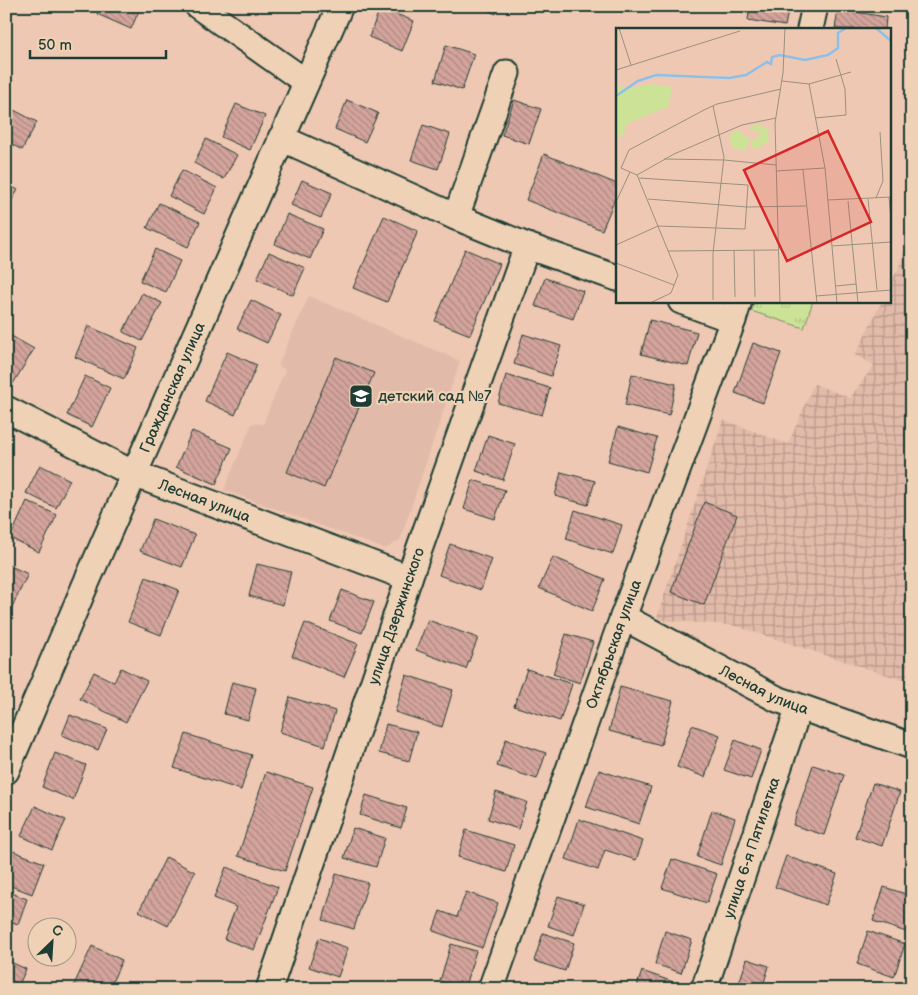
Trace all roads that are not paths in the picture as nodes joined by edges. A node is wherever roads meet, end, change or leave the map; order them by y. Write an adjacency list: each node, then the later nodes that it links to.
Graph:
1 (198, 6): 6 (street)
2 (340, 6): 6 (street, Гражданская улица)
3 (815, 6): 4 (street)
4 (810, 28)
5 (507, 73): 8 (street)
6 (306, 82): 7 (street, Гражданская улица)
7 (281, 138): 8 (street); 14 (street, Гражданская улица)
8 (456, 217): 9 (street)
9 (527, 246): 10 (street); 15 (street, улица Дзержинского)
10 (616, 278)
11 (686, 302): 12 (street)
12 (736, 311): 16 (street, Октябрьская улица)
13 (6, 409): 14 (street, Лесная улица)
14 (134, 474): 15 (street, Лесная улица); 19 (street, Гражданская улица)
15 (409, 578): 20 (street, улица Дзержинского)
16 (623, 617): 17 (street, Лесная улица); 21 (street, Октябрьская улица)
17 (799, 707): 18 (street, Лесная улица); 22 (street, улица 6-я Пятилетка)
18 (912, 746)
19 (6, 771)
20 (269, 989)
21 (491, 989)
22 (704, 989)

